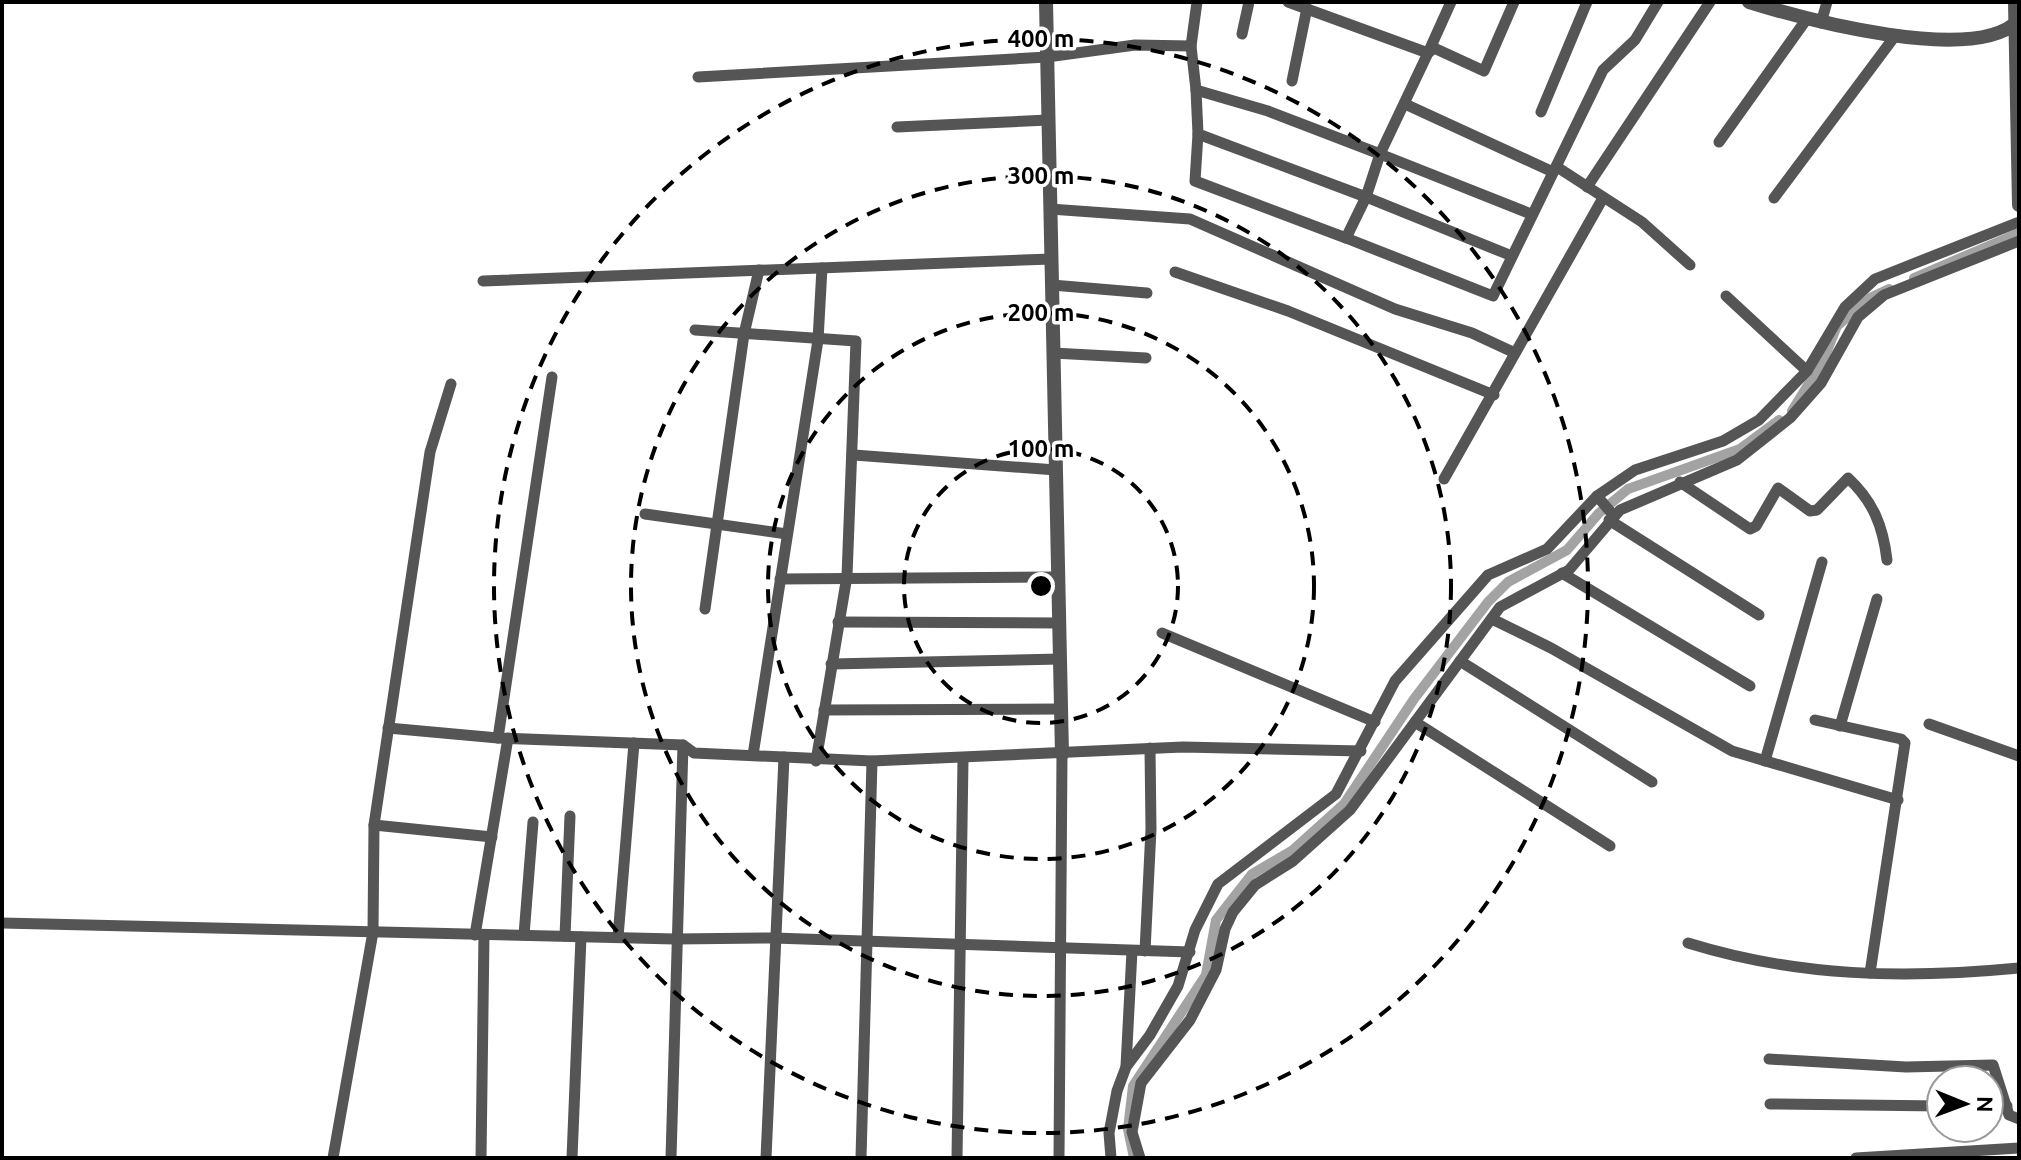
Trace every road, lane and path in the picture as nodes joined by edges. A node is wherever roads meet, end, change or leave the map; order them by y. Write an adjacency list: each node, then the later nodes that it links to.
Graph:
1 (1046, 2): 21 (street)
2 (1197, 2): 19 (street)
3 (1249, 2): 17 (street)
4 (1288, 2): 13 (street)
5 (1451, 2): 20 (street)
6 (1514, 2): 20 (street)
7 (1587, 2): 26 (street)
8 (1658, 2): 32 (street)
9 (1710, 2): 33 (street)
10 (1749, 2): 14 (street)
11 (1827, 2): 16 (street)
12 (2015, 2): 15 (street)
13 (1307, 8): 20 (street); 23 (street)
14 (1806, 20): 16 (street); 30 (street)
15 (2017, 22): 18 (street); 37 (street)
16 (1821, 23): 18 (street)
17 (1242, 34)
18 (1895, 36): 36 (street)
19 (1191, 46): 21 (street); 24 (street)
20 (1428, 53): 25 (street)
21 (1047, 57): 22 (street); 27 (street)
22 (698, 77)
23 (1292, 81)
24 (1196, 90): 29 (street); 31 (street)
25 (1405, 104): 31 (street); 32 (street)
26 (1541, 112)
27 (1048, 120): 28 (street); 38 (street)
28 (897, 127)
29 (1198, 134): 34 (street); 41 (street)
30 (1719, 142)
31 (1380, 154): 34 (street); 39 (street)
32 (1555, 170): 33 (street); 39 (street)
33 (1587, 187): 35 (street)
34 (1366, 197): 41 (street); 43 (street)
35 (1603, 198): 45 (street); 57 (street)
36 (1774, 198)
37 (2019, 205)
38 (1050, 209): 44 (street); 57 (street)
39 (1531, 214): 43 (street)
40 (2019, 222): 59 (street)
41 (1346, 238): 43 (street)
42 (2019, 241): 66 (street)
43 (1512, 256)
44 (1051, 259): 46 (street); 50 (street)
45 (1690, 265)
46 (822, 268): 47 (street); 55 (street)
47 (759, 270): 49 (street); 54 (street)
48 (1175, 272): 62 (street)
49 (483, 281)
50 (1052, 285): 51 (street); 56 (street)
51 (1147, 293)
52 (1726, 296): 59 (street)
53 (695, 330): 54 (street)
54 (744, 334): 55 (street); 70 (street)
55 (818, 340): 63 (street); 71 (street)
56 (1053, 353): 58 (street); 64 (street)
57 (1515, 353): 62 (street)
58 (1146, 358)
59 (1807, 371): 67 (street)
60 (552, 377): 97 (street)
61 (451, 384): 96 (street)
62 (1494, 395): 65 (street)
63 (854, 455): 64 (street); 75 (street)
64 (1056, 470): 76 (street)
65 (1444, 479)
66 (1680, 482): 69 (street); 72 (street)
67 (1597, 496): 69 (street); 92 (street)
68 (645, 514): 70 (street)
69 (1612, 518): 74 (street); 80 (street)
70 (717, 525): 71 (street); 79 (street)
71 (787, 534): 77 (street)
72 (1887, 560)
73 (1822, 562): 109 (street)
74 (1562, 573): 81 (street); 88 (street)
75 (847, 576): 76 (street); 77 (street); 82 (street)
76 (1058, 577): 83 (street)
77 (780, 579): 103 (street)
78 (1877, 599): 95 (street)
79 (705, 609)
80 (1759, 615)
81 (1492, 619): 86 (street); 109 (street)
82 (838, 622): 83 (street); 87 (street)
83 (1059, 623): 85 (street)
84 (1162, 633): 92 (street)
85 (1060, 659): 87 (street); 89 (street)
86 (1460, 661): 93 (street); 110 (street)
87 (831, 664): 90 (street)
88 (1750, 686)
89 (1061, 709): 90 (street); 102 (street)
90 (824, 710): 107 (street)
91 (1815, 720): 95 (street)
92 (1375, 722): 101 (street)
93 (1415, 722): 113 (street); 118 (street)
94 (1929, 724): 104 (street)
95 (1840, 726): 112 (street)
96 (388, 728): 97 (street); 116 (street)
97 (503, 738): 98 (street); 117 (street)
98 (634, 743): 99 (street); 125 (street)
99 (683, 745): 103 (street); 127 (street)
100 (1150, 748): 101 (street); 102 (street); 133 (street)
101 (1361, 751): 111 (street)
102 (1062, 754): 106 (street); 131 (street)
103 (753, 755): 105 (street)
104 (2019, 756)
105 (784, 757): 107 (street); 126 (street)
106 (963, 759): 108 (street); 130 (street)
107 (816, 761): 108 (street)
108 (872, 761): 129 (street)
109 (1765, 761): 112 (street)
110 (1652, 782)
111 (1336, 794): 113 (street); 134 (street)
112 (1898, 800): 136 (street)
113 (1351, 809): 153 (street)
114 (570, 816): 123 (street)
115 (533, 822): 122 (street)
116 (374, 825): 117 (street); 120 (street)
117 (492, 837): 121 (street)
118 (1610, 846)
119 (2, 923): 120 (street)
120 (373, 932): 121 (street); 144 (street)
121 (480, 935): 122 (street); 145 (street)
122 (524, 935): 123 (street)
123 (565, 936): 124 (street)
124 (581, 937): 125 (street); 146 (street)
125 (618, 937): 127 (street)
126 (774, 938): 127 (street); 129 (street); 148 (street)
127 (675, 939): 147 (street)
128 (1688, 943): 136 (street)
129 (866, 944): 130 (street); 149 (street)
130 (960, 946): 131 (street); 150 (street)
131 (1060, 949): 132 (street); 151 (street)
132 (1132, 951): 133 (street); 138 (street)
133 (1145, 951): 134 (street)
134 (1190, 952): 138 (street)
135 (2019, 968): 136 (street)
136 (1870, 973)
137 (1769, 1059): 141 (street)
138 (1126, 1067): 152 (street)
139 (1770, 1104): 140 (street)
140 (1925, 1106)
141 (2007, 1106): 142 (street)
142 (2019, 1119)
143 (2019, 1148): 154 (street)
144 (333, 1158)
145 (481, 1158)
146 (572, 1158)
147 (671, 1158)
148 (766, 1158)
149 (861, 1158)
150 (957, 1158)
151 (1059, 1158)
152 (1111, 1158)
153 (1140, 1158)
154 (1856, 1158)

